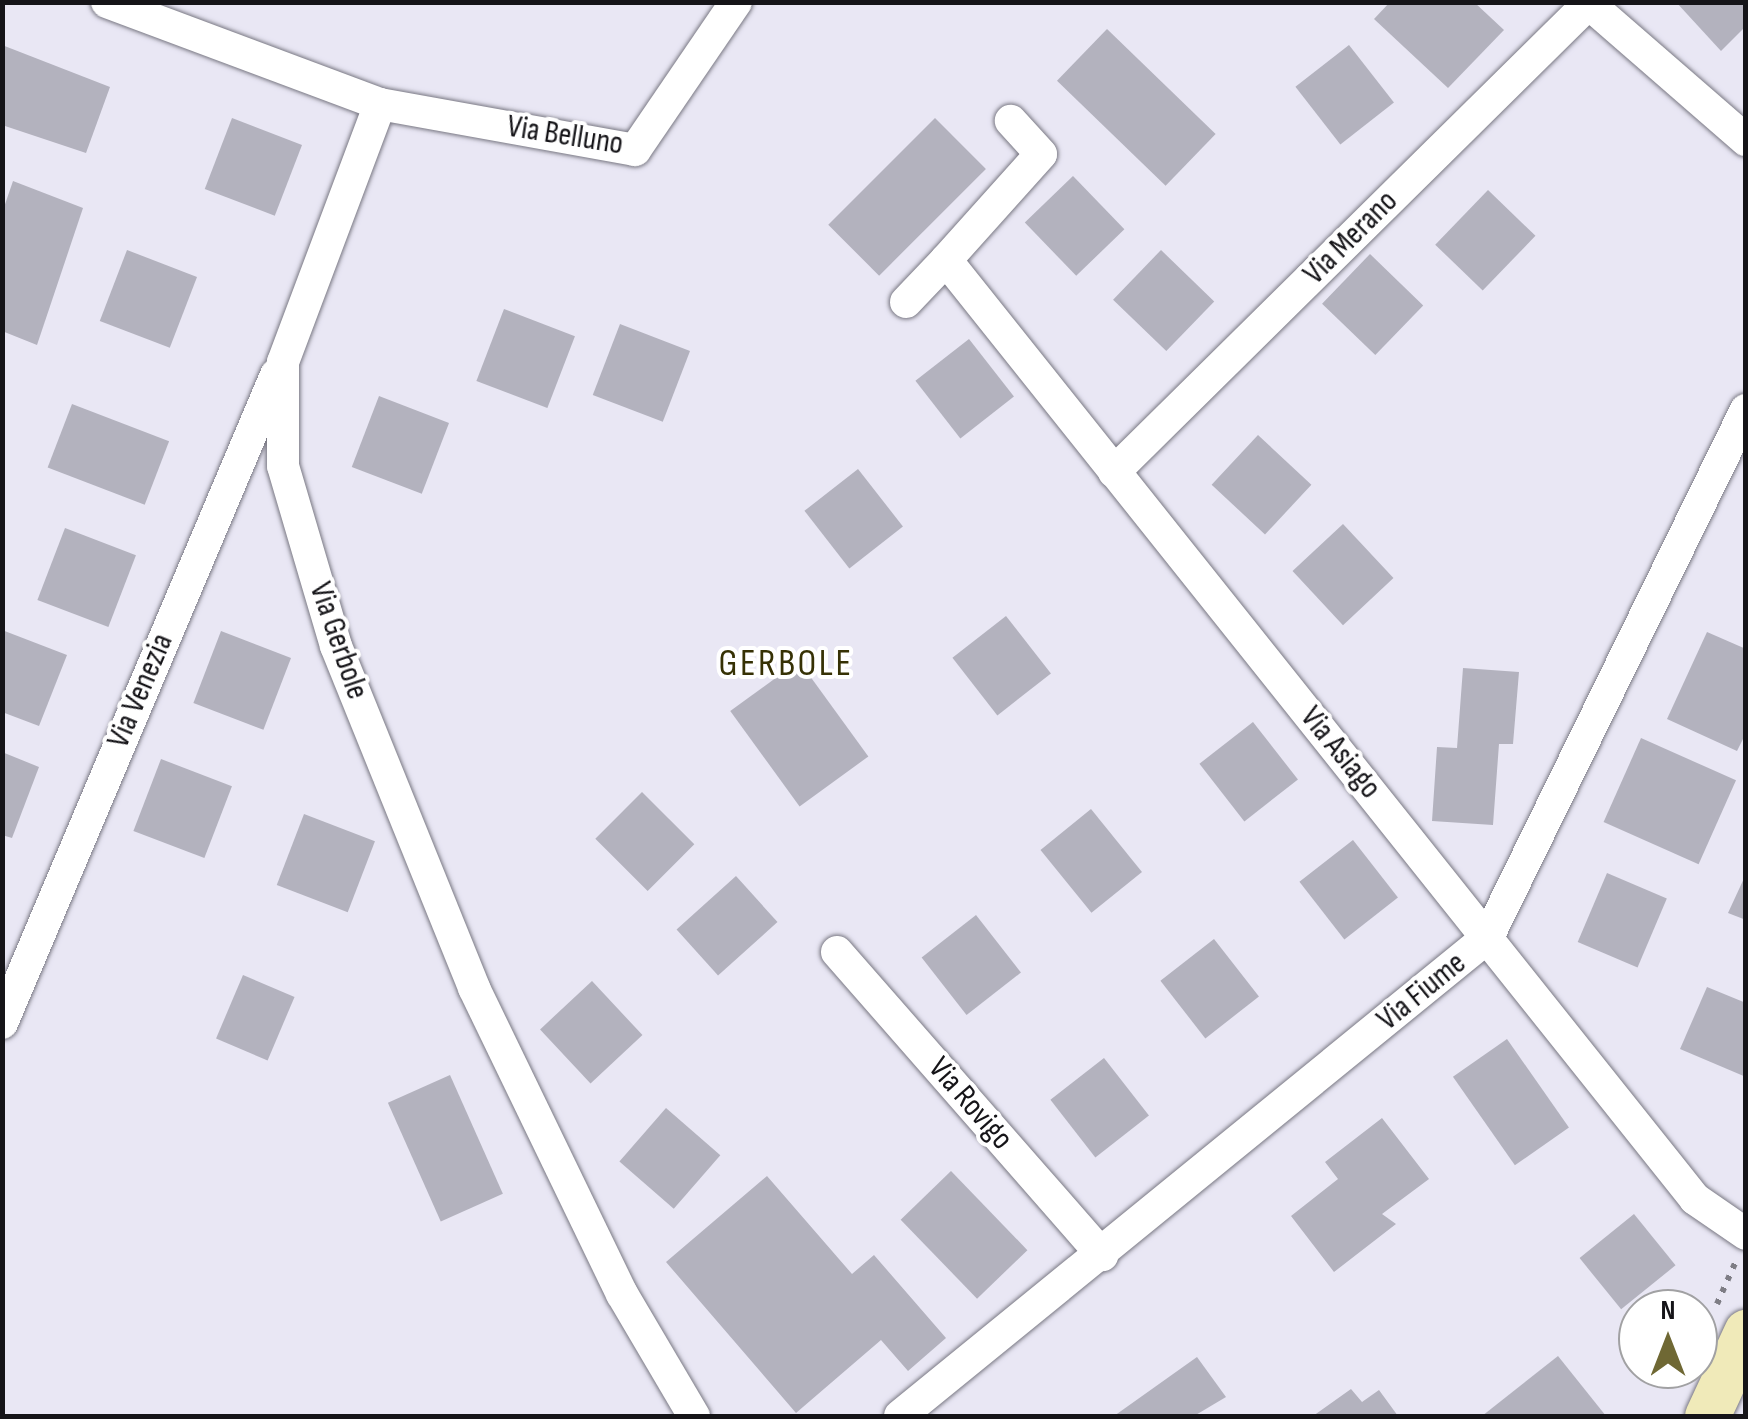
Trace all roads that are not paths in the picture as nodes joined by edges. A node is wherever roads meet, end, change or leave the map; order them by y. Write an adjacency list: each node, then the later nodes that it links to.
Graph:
1 (736, 2): 4 (street, Via Belluno)
2 (1587, 3): 6 (street); 11 (street, Via Merano)
3 (121, 4): 4 (street)
4 (380, 104): 9 (street, Via Gerbole)
5 (1012, 121): 7 (street)
6 (1746, 140)
7 (946, 260): 8 (street); 11 (street, Via Asiago)
8 (906, 302)
9 (282, 362): 14 (street, Via Venezia); 18 (street, Via Gerbole)
10 (1746, 410): 12 (street, Via Fiume)
11 (1114, 472): 12 (street, Via Asiago)
12 (1488, 937): 15 (street, Via Asiago); 16 (street, Via Fiume)
13 (837, 952): 16 (street, Via Rovigo)
14 (2, 1023)
15 (1746, 1237)
16 (1102, 1255): 19 (street, Via Fiume)
17 (1730, 1321): 20 (main road)
18 (694, 1416)
19 (900, 1416)
20 (1707, 1416)

